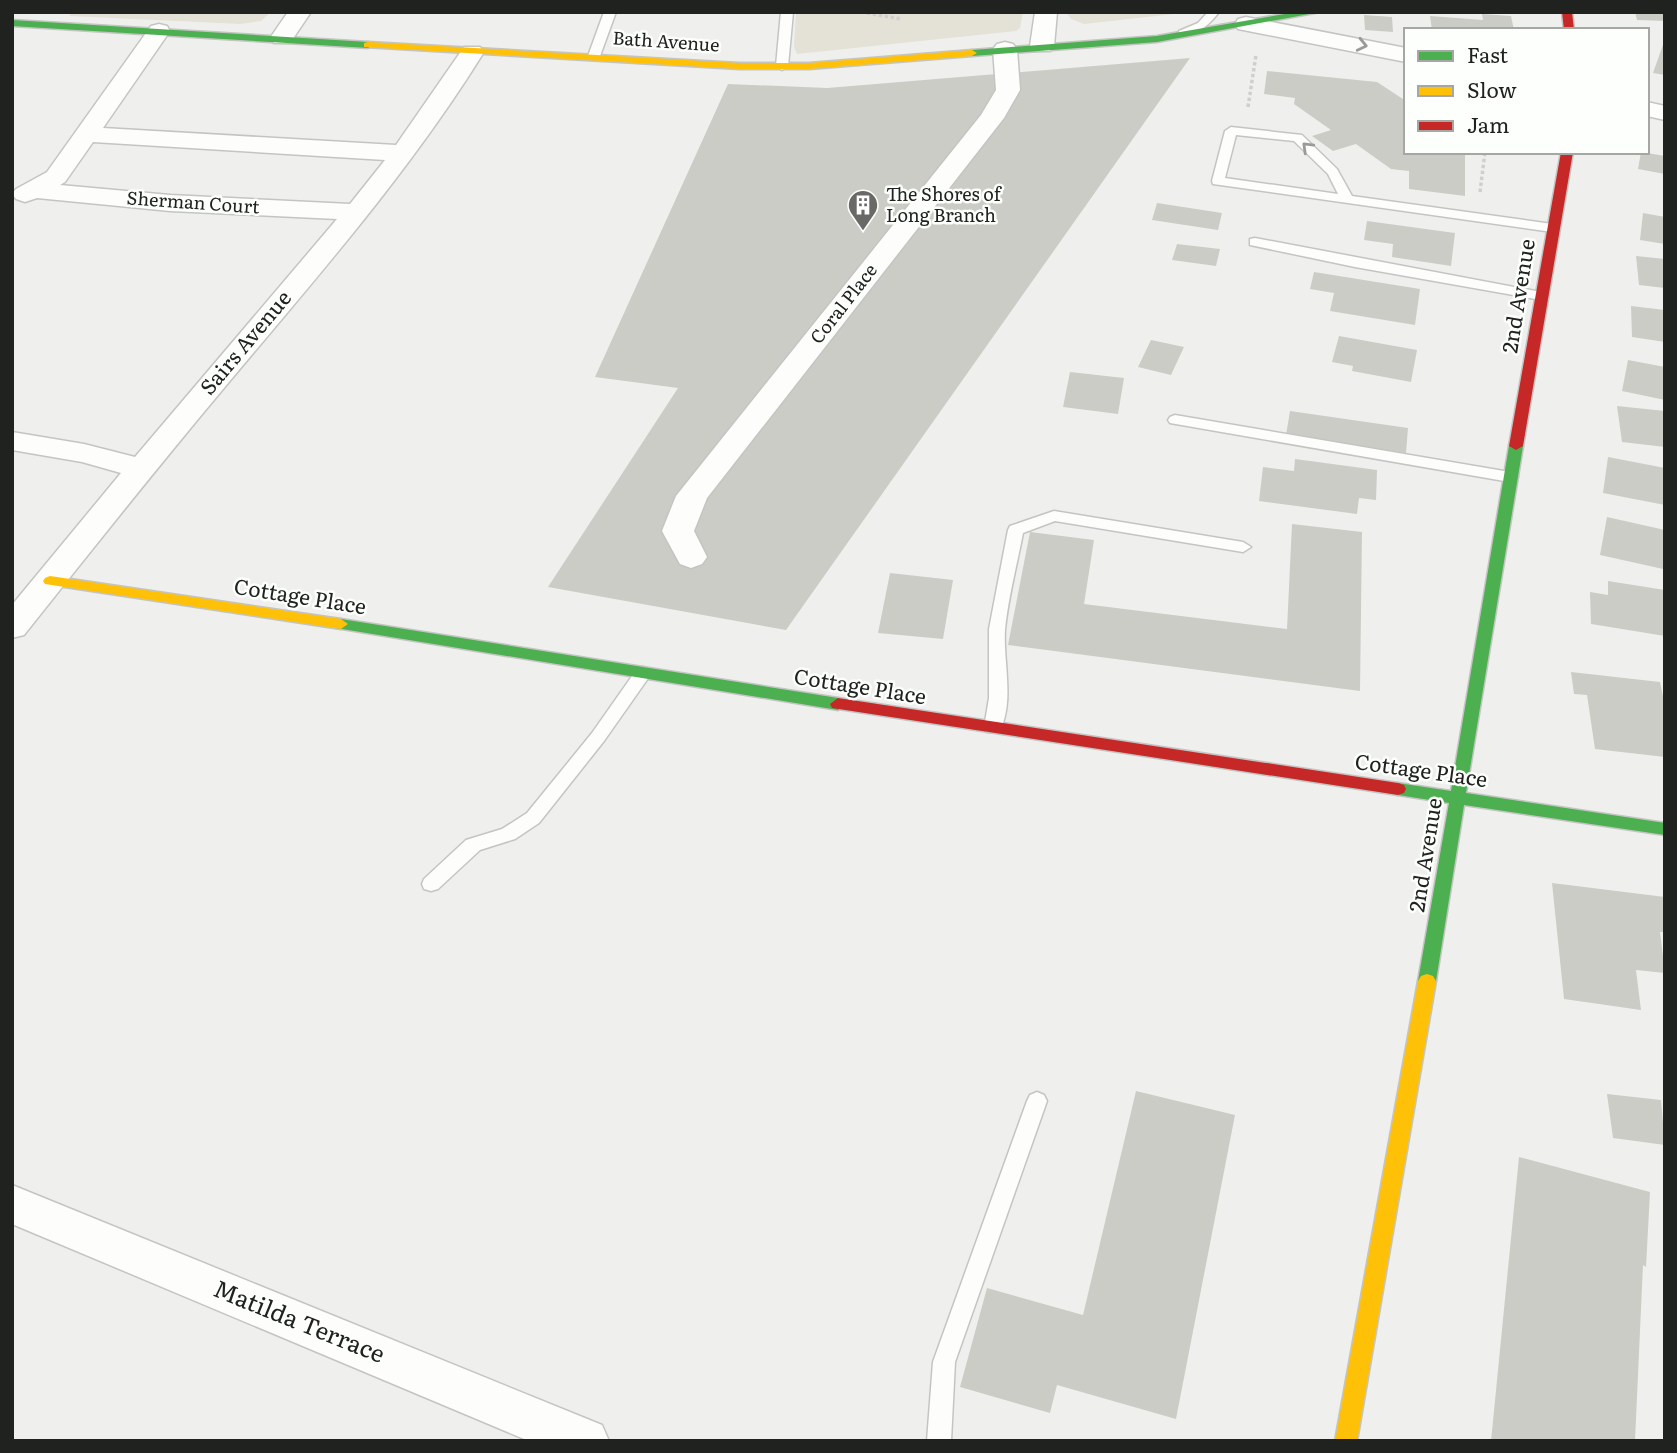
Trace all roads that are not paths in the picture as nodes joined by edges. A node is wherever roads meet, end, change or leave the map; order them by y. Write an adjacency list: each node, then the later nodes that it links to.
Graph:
1 (300, 12): 11 (street)
2 (610, 12): 17 (lane)
3 (787, 12): 18 (lane)
4 (1046, 12): 13 (street)
5 (1216, 12): 8 (lane); 12 (lane)
6 (1316, 12): 8 (street, Bath Avenue); 10 (street)
7 (12, 23): 9 (street, Bath Avenue)
8 (1247, 24): 10 (street); 12 (street, Bath Avenue)
9 (159, 31): 11 (street, Bath Avenue); 19 (street, Sherman Court)
10 (1320, 36): 16 (street, one-way to 16)
11 (282, 38): 15 (street, Bath Avenue)
12 (1157, 39): 13 (street, Bath Avenue)
13 (1042, 46): 14 (street, Bath Avenue)
14 (1005, 50): 18 (street, Bath Avenue); 33 (street, Coral Place)
15 (472, 52): 17 (street, Bath Avenue); 20 (street, Sairs Avenue)
16 (1404, 55)
17 (594, 56): 18 (street, Bath Avenue)
18 (782, 66)
19 (86, 134): 20 (street); 22 (street, Sherman Court)
20 (402, 153): 24 (street, Sairs Avenue)
21 (1567, 154): 25 (street, 2nd Avenue)
22 (22, 195): 24 (street, Sherman Court)
23 (1348, 200): 23 (lane, one-way to 23); 25 (lane)
24 (355, 212): 30 (street, Sairs Avenue)
25 (1552, 228): 27 (street, 2nd Avenue)
26 (1255, 242): 27 (lane)
27 (1541, 296): 31 (street, 2nd Avenue)
28 (1175, 420): 31 (lane)
29 (12, 441): 30 (street)
30 (139, 468): 34 (street, Sairs Avenue)
31 (1510, 477): 38 (street, 2nd Avenue)
32 (1243, 547): 37 (lane)
33 (691, 556)
34 (50, 581): 35 (street, Sairs Avenue); 36 (street, Cottage Place)
35 (12, 627)
36 (643, 673): 37 (street, Cottage Place); 40 (lane)
37 (993, 728): 38 (street, Cottage Place)
38 (1457, 797): 39 (street, Cottage Place); 45 (street, 2nd Avenue)
39 (1665, 828)
40 (431, 884)
41 (1037, 1101): 44 (lane)
42 (12, 1204): 43 (street, Matilda Terrace)
43 (585, 1441)
44 (939, 1441)
45 (1346, 1441)

